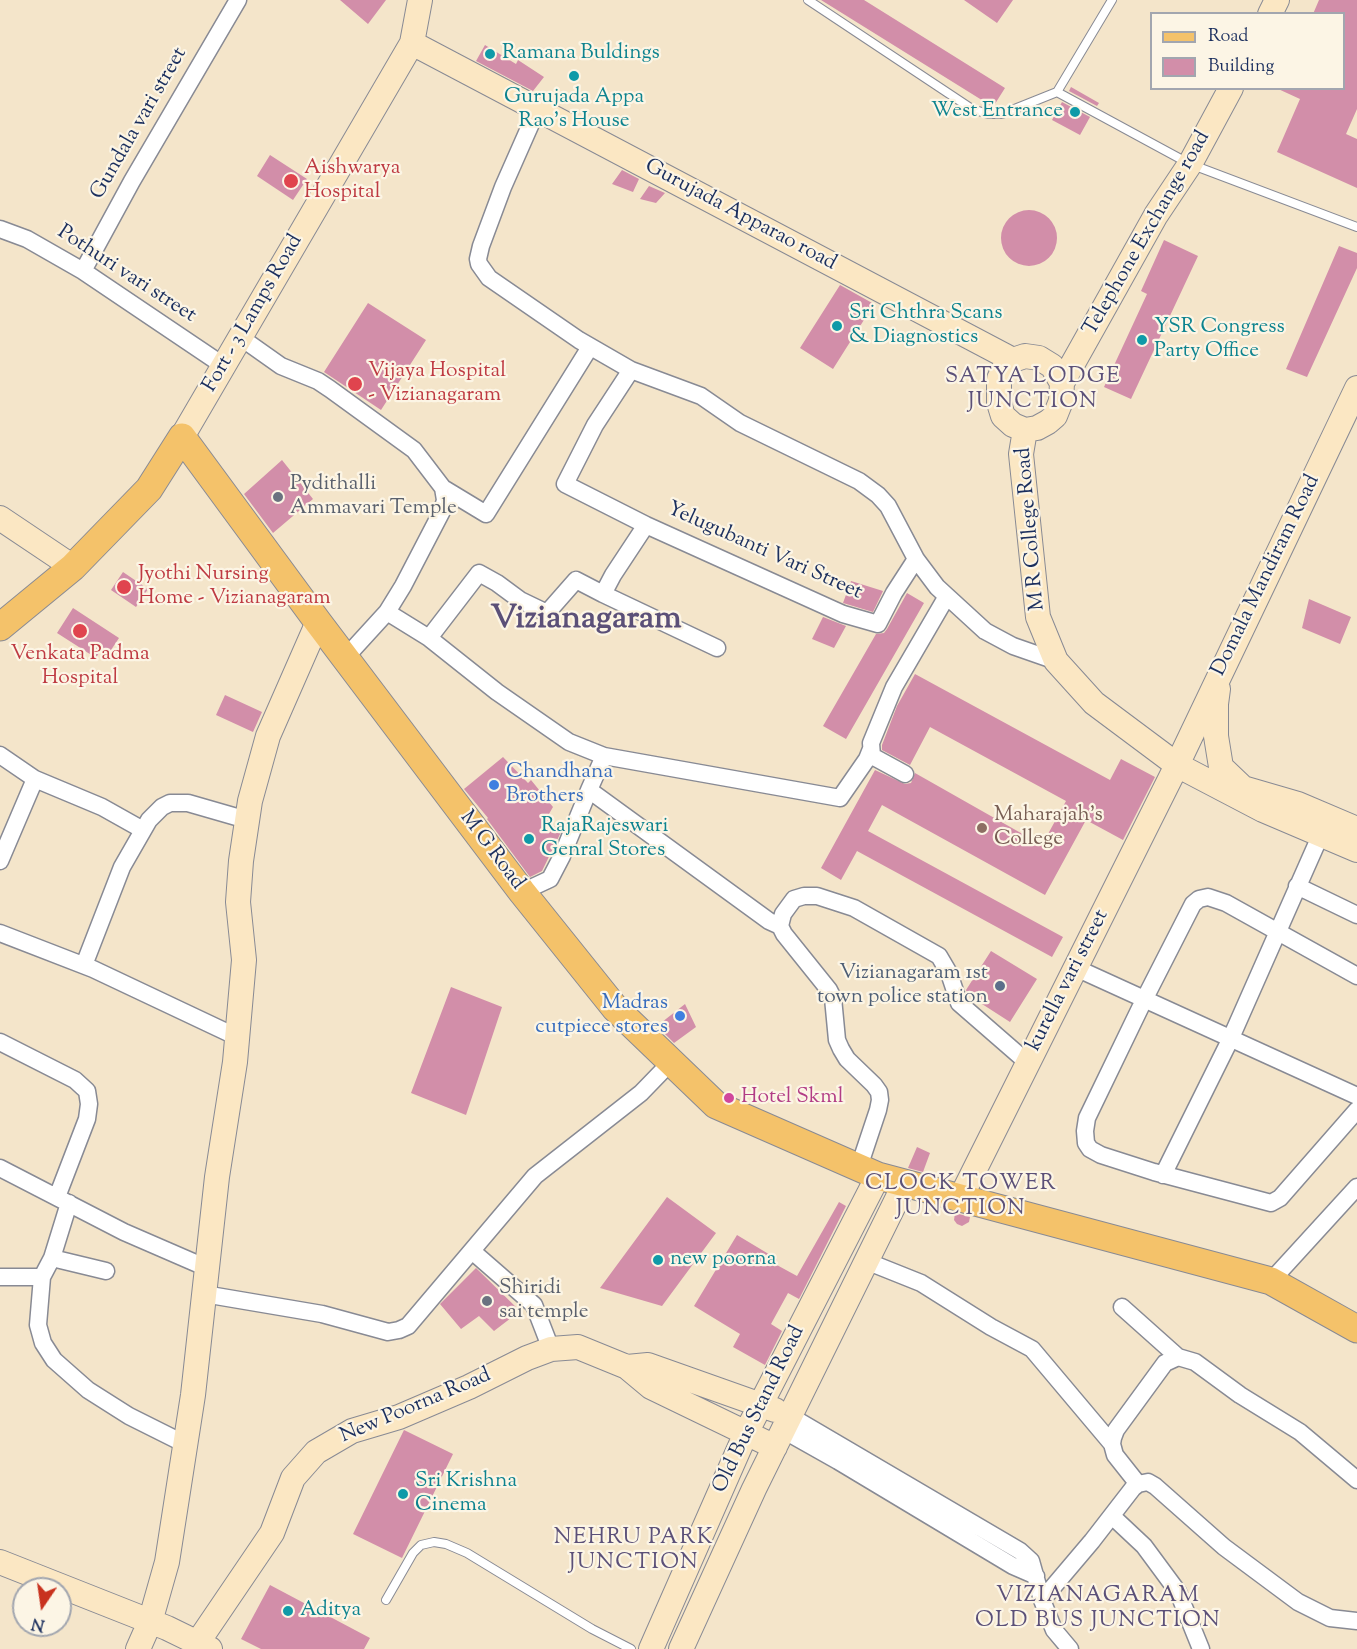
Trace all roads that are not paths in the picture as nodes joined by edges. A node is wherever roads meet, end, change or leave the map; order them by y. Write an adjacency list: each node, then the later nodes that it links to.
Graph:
1 (238, 0): 12 (street, Gundala vari street)
2 (420, 0): 5 (street, Fort - 3 Lamps Road)
3 (808, 0): 7 (lane)
4 (1112, 0): 7 (lane)
5 (412, 43): 8 (street, Gurujada Apparao road); 13 (street, Fort - 3 Lamps Road)
6 (1230, 90): 9 (street, Telephone Exchange road)
7 (1057, 92): 9 (lane)
8 (537, 110): 14 (street); 15 (street, Gurujada Apparao road)
9 (1190, 164): 10 (lane); 18 (street, Telephone Exchange road)
10 (1357, 227)
11 (0, 229): 12 (street, Pothuri vari street)
12 (83, 270): 16 (street, Pothuri vari street)
13 (240, 337): 16 (street, Fort - 3 Lamps Road); 22 (street)
14 (590, 347): 17 (street); 22 (street)
15 (1013, 360): 18 (street, Gurujada Apparao road); 20 (street, M R College Road)
16 (224, 366): 21 (street, Fort - 3 Lamps Road)
17 (631, 370): 24 (street, Yelugubanti Vari Street); 25 (street)
18 (1062, 383): 20 (street, Telephone Exchange road)
19 (1357, 388): 36 (street, Domala Mandiram Road)
20 (1025, 430): 35 (street, M R College Road)
21 (182, 436): 26 (main road); 30 (main road, M G Road)
22 (443, 488): 29 (street)
23 (0, 518): 26 (street)
24 (646, 525): 25 (street, Yelugubanti Vari Street); 27 (street)
25 (916, 558): 28 (street)
26 (73, 567): 31 (main road)
27 (603, 594): 32 (street); 33 (street)
28 (947, 596): 35 (street); 37 (street)
29 (387, 612): 32 (street); 34 (street)
30 (318, 622): 34 (main road, M G Road); 44 (street)
31 (0, 627)
32 (429, 638): 39 (street)
33 (717, 648)
34 (345, 658): 51 (main road, M G Road)
35 (1056, 661): 40 (street, M R College Road)
36 (1222, 669): 40 (street, Domala Mandiram Road); 45 (street)
37 (871, 749): 39 (street); 41 (street)
38 (0, 754): 42 (street)
39 (604, 756): 43 (street)
40 (1177, 765): 47 (street, M R College Road); 57 (street, kurella vari street)
41 (905, 774)
42 (35, 779): 46 (street); 49 (street)
43 (588, 790): 51 (street); 53 (street)
44 (247, 820): 46 (street); 60 (street)
45 (1357, 829)
46 (143, 830): 56 (street)
47 (1321, 834): 48 (street, M R College Road); 50 (street)
48 (1357, 850)
49 (0, 861)
50 (1297, 886): 52 (street); 54 (street)
51 (522, 892): 63 (main road, M G Road)
52 (1357, 915)
53 (780, 926): 64 (street); 68 (street)
54 (1277, 931): 58 (street); 59 (street); 61 (street)
55 (0, 933): 56 (street)
56 (84, 965): 60 (street)
57 (1076, 968): 59 (street); 64 (street, kurella vari street)
58 (1357, 976)
59 (1144, 999): 61 (street); 69 (street)
60 (237, 1037): 77 (street)
61 (1230, 1040): 65 (street); 69 (street)
62 (0, 1042): 73 (street)
63 (671, 1062): 68 (main road, M G Road); 74 (street)
64 (1028, 1063): 72 (street, kurella vari street)
65 (1357, 1096)
66 (1357, 1110): 69 (street)
67 (0, 1168): 73 (street)
68 (868, 1171): 70 (main road, M G Road); 88 (street, Old Bus Stand Road)
69 (1163, 1175)
70 (905, 1183): 72 (main road, M G Road); 76 (street, Old Bus Stand Road)
71 (1357, 1187): 81 (street)
72 (961, 1197): 81 (main road, M G Road)
73 (63, 1200): 75 (street); 77 (street)
74 (472, 1251): 82 (street); 85 (street)
75 (52, 1258): 78 (street); 80 (street)
76 (866, 1261): 89 (street, Old Bus Stand Road); 92 (street)
77 (207, 1268): 82 (street)
78 (106, 1271)
79 (0, 1277): 80 (street)
80 (42, 1277): 91 (street)
81 (1271, 1281): 84 (main road, M G Road)
82 (204, 1294): 91 (street)
83 (1122, 1307): 86 (street)
84 (1357, 1329)
85 (551, 1349): 87 (street, New Poorna Road); 101 (street, New Poorna Road)
86 (1178, 1357): 92 (street); 93 (street)
87 (627, 1367): 88 (street); 90 (street)
88 (761, 1403): 89 (street); 90 (street, Old Bus Stand Road)
89 (783, 1431): 90 (street); 98 (street); 105 (street, Old Bus Stand Road)
90 (746, 1433): 104 (street, Old Bus Stand Road)
91 (185, 1444): 100 (street)
92 (1112, 1444): 94 (street)
93 (1357, 1480)
94 (1138, 1484): 95 (street); 99 (street)
95 (1112, 1516): 98 (street); 107 (street)
96 (0, 1562): 100 (street)
97 (386, 1600): 103 (lane)
98 (1042, 1600): 106 (street)
99 (1357, 1621)
100 (150, 1622): 101 (street); 102 (street)
101 (204, 1646)
102 (138, 1649)
103 (631, 1649)
104 (651, 1649)
105 (681, 1649)
106 (1070, 1649)
107 (1201, 1649)

